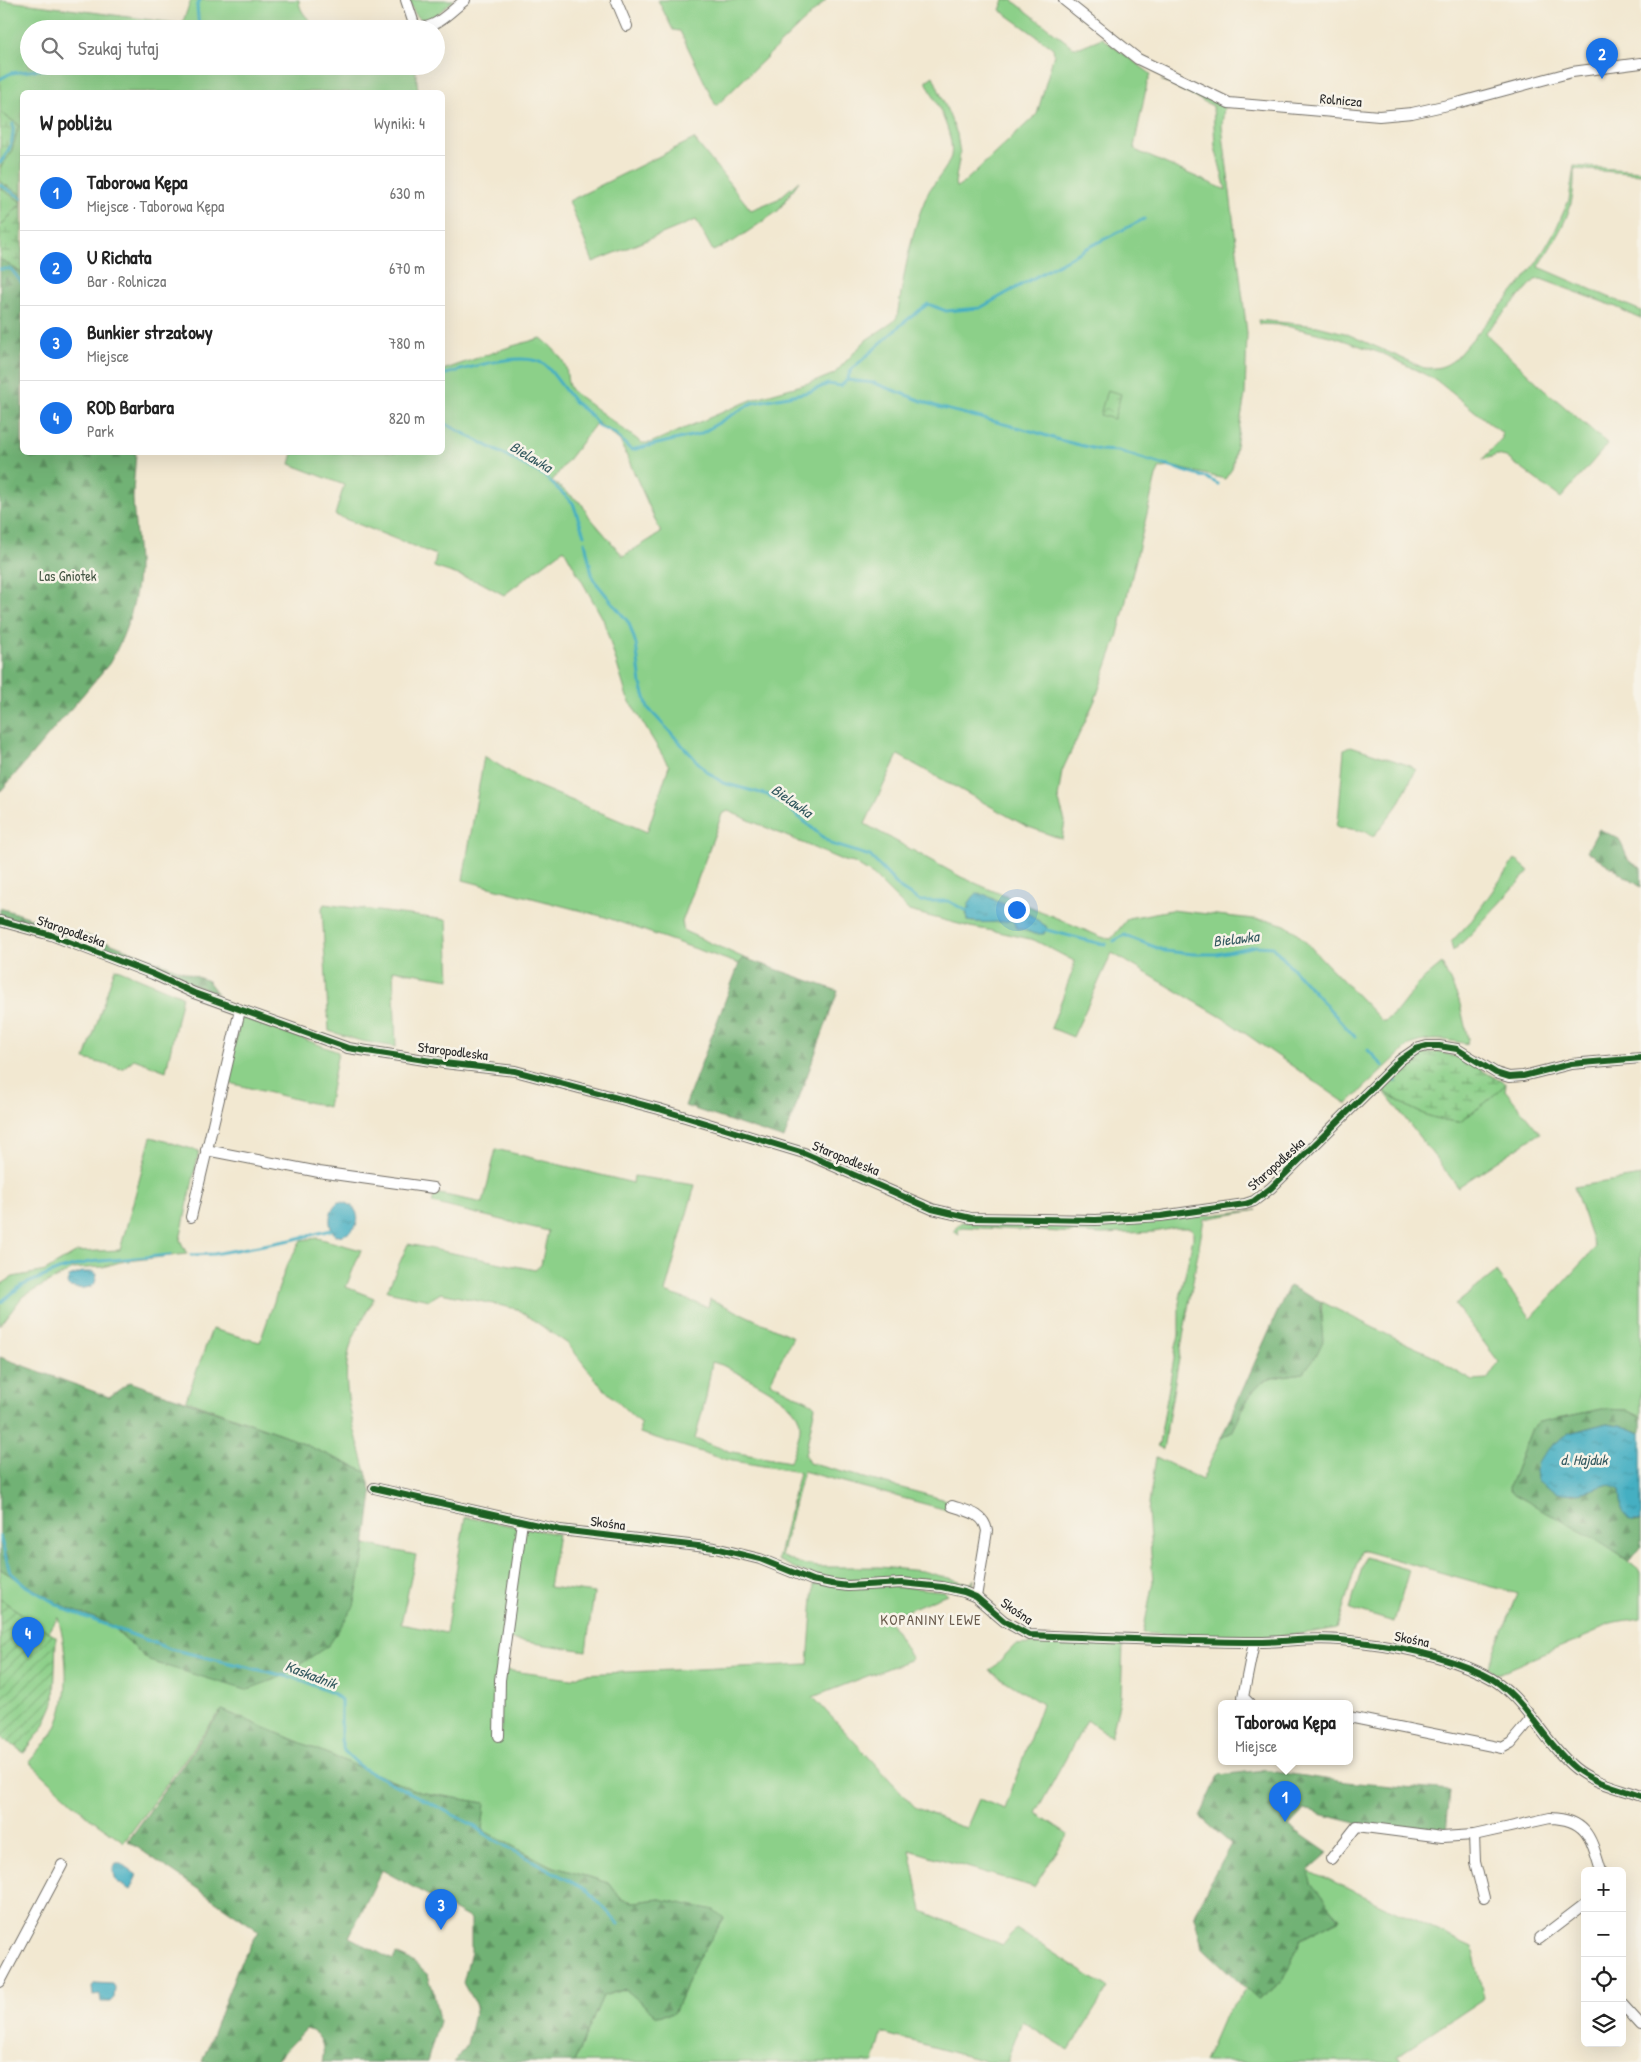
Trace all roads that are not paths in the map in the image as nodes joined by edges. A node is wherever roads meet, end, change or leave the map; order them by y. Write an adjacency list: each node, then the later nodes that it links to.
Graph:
1 (406, 0): 5 (street)
2 (465, 0): 6 (street)
3 (616, 0): 7 (street)
4 (1064, 0): 8 (street, Rolnicza)
5 (413, 20)
6 (439, 20)
7 (628, 26)
8 (1641, 62)
9 (0, 921): 10 (street, Staropodleska)
10 (240, 1010): 11 (street, Staropodleska); 12 (street)
11 (1641, 1058)
12 (206, 1150): 13 (street); 14 (street)
13 (433, 1188)
14 (192, 1217)
15 (374, 1488): 17 (street, Skośna)
16 (952, 1506): 18 (street)
17 (522, 1522): 18 (street, Skośna); 23 (street)
18 (976, 1597): 19 (street, Skośna)
19 (1254, 1642): 20 (street); 22 (street, Skośna)
20 (1246, 1700)
21 (1353, 1718): 22 (street)
22 (1532, 1718): 24 (street, Skośna)
23 (499, 1736)
24 (1641, 1796)
25 (1474, 1835): 26 (street); 28 (street); 29 (street)
26 (1331, 1858)
27 (62, 1865): 32 (street)
28 (1600, 1867)
29 (1484, 1898)
30 (1581, 1907): 31 (street)
31 (1538, 1939)
32 (0, 1982)
33 (1626, 2008): 34 (street)
34 (1641, 2025)

